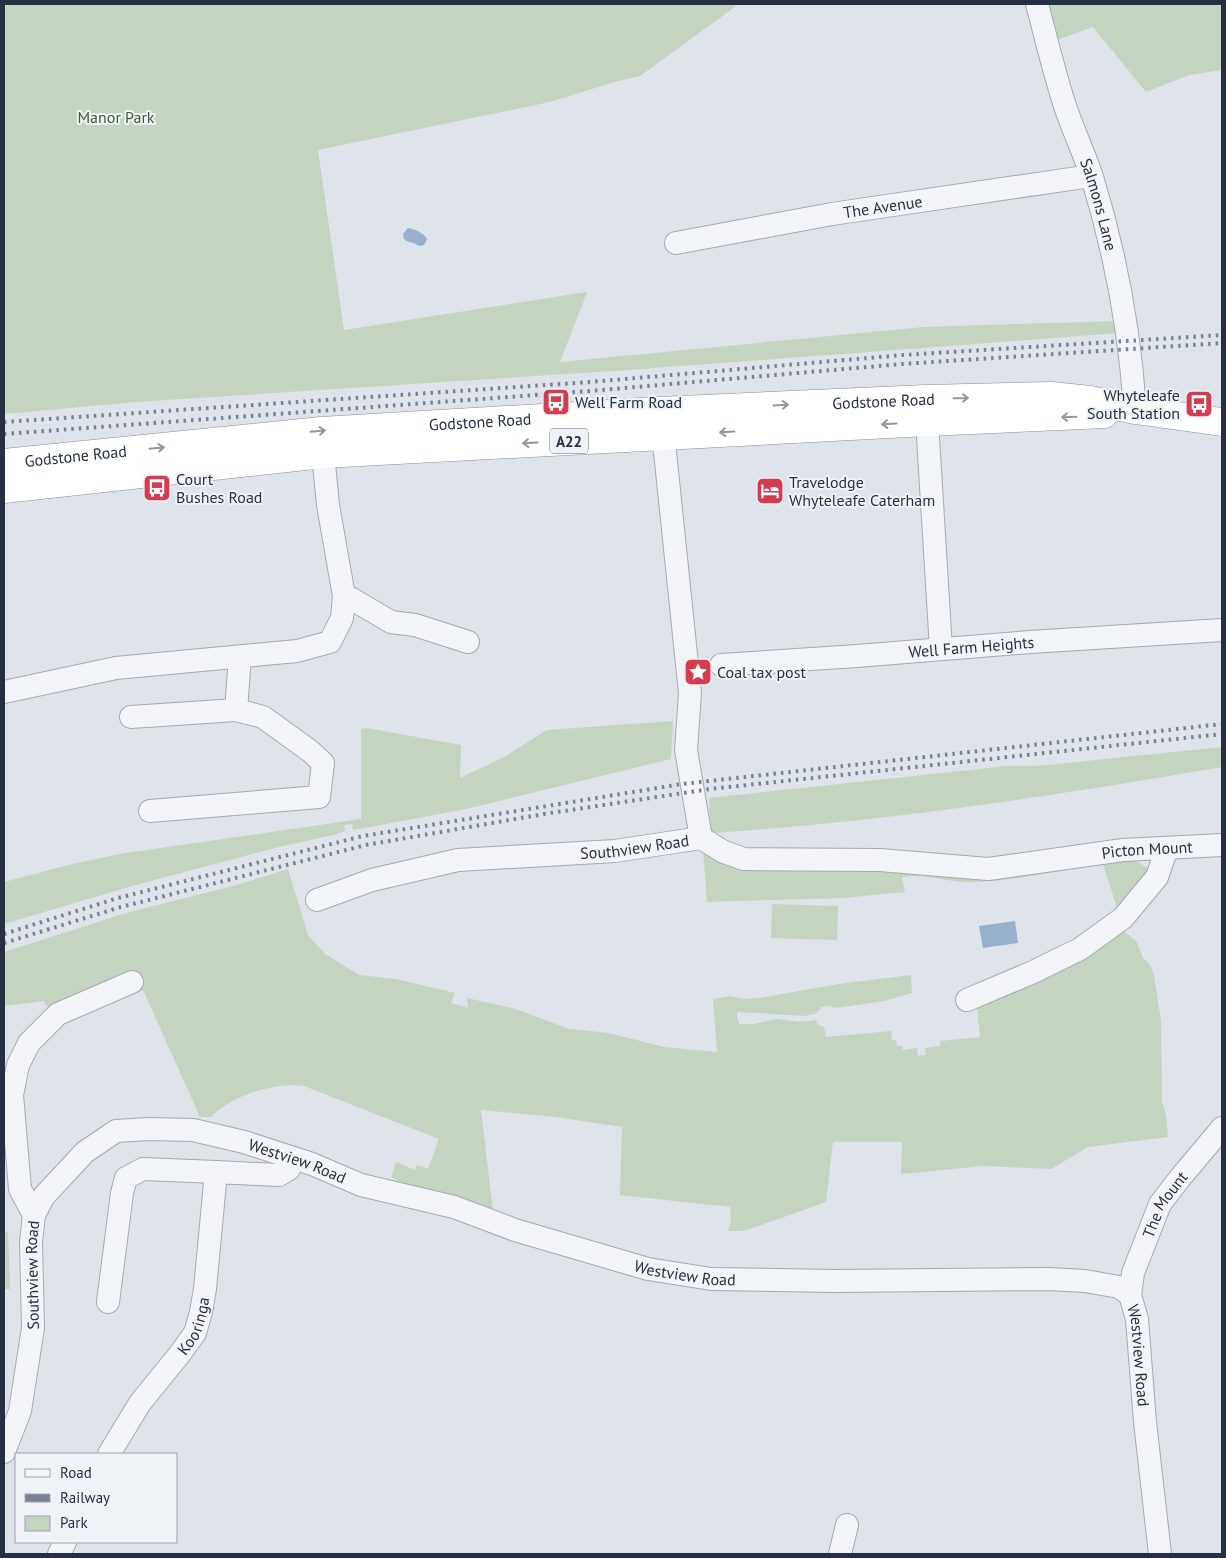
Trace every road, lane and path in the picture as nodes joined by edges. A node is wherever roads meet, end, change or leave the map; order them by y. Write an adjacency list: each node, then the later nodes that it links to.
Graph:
1 (1037, 4): 2 (street, Salmons Lane)
2 (1091, 176): 3 (street, The Avenue); 5 (street, Salmons Lane)
3 (676, 243)
4 (927, 410): 5 (highway, Godstone Road / A22); 7 (highway, Godstone Road / A22); 15 (street)
5 (1135, 410): 6 (highway, Godstone Road / A22)
6 (1222, 422)
7 (660, 423): 8 (highway, Godstone Road / A22, one-way to 8); 10 (highway, Godstone Road / A22, one-way to 7); 22 (street)
8 (323, 454): 10 (highway, Godstone Road / A22); 12 (street)
9 (4, 463): 10 (highway, Godstone Road / A22)
10 (90, 467): 11 (highway, Godstone Road / A22)
11 (4, 489)
12 (344, 596): 14 (street); 16 (street)
13 (1222, 630): 15 (street, Well Farm Heights)
14 (468, 642)
15 (942, 649): 17 (street, Well Farm Heights)
16 (240, 657): 18 (street); 19 (street)
17 (721, 665)
18 (4, 692)
19 (236, 710): 20 (street); 21 (street)
20 (131, 717)
21 (150, 811)
22 (701, 838): 25 (street, Southview Road); 26 (street, Southview Road)
23 (1222, 845): 24 (street, Picton Mount)
24 (1166, 848): 25 (street, Picton Mount); 28 (street)
25 (1071, 856)
26 (317, 900)
27 (132, 982): 32 (street, Southview Road)
28 (967, 1000)
29 (1222, 1128): 33 (street, The Mount)
30 (293, 1158): 31 (street); 32 (street, Westview Road); 33 (street, Westview Road)
31 (216, 1172): 34 (street); 37 (street, Kooringa)
32 (34, 1215): 35 (street, Southview Road)
33 (1130, 1295): 40 (street, Westview Road)
34 (108, 1302)
35 (12, 1411): 36 (street, Southview Road)
36 (4, 1452)
37 (110, 1453)
38 (847, 1525): 39 (street)
39 (840, 1554)
40 (1160, 1554)

